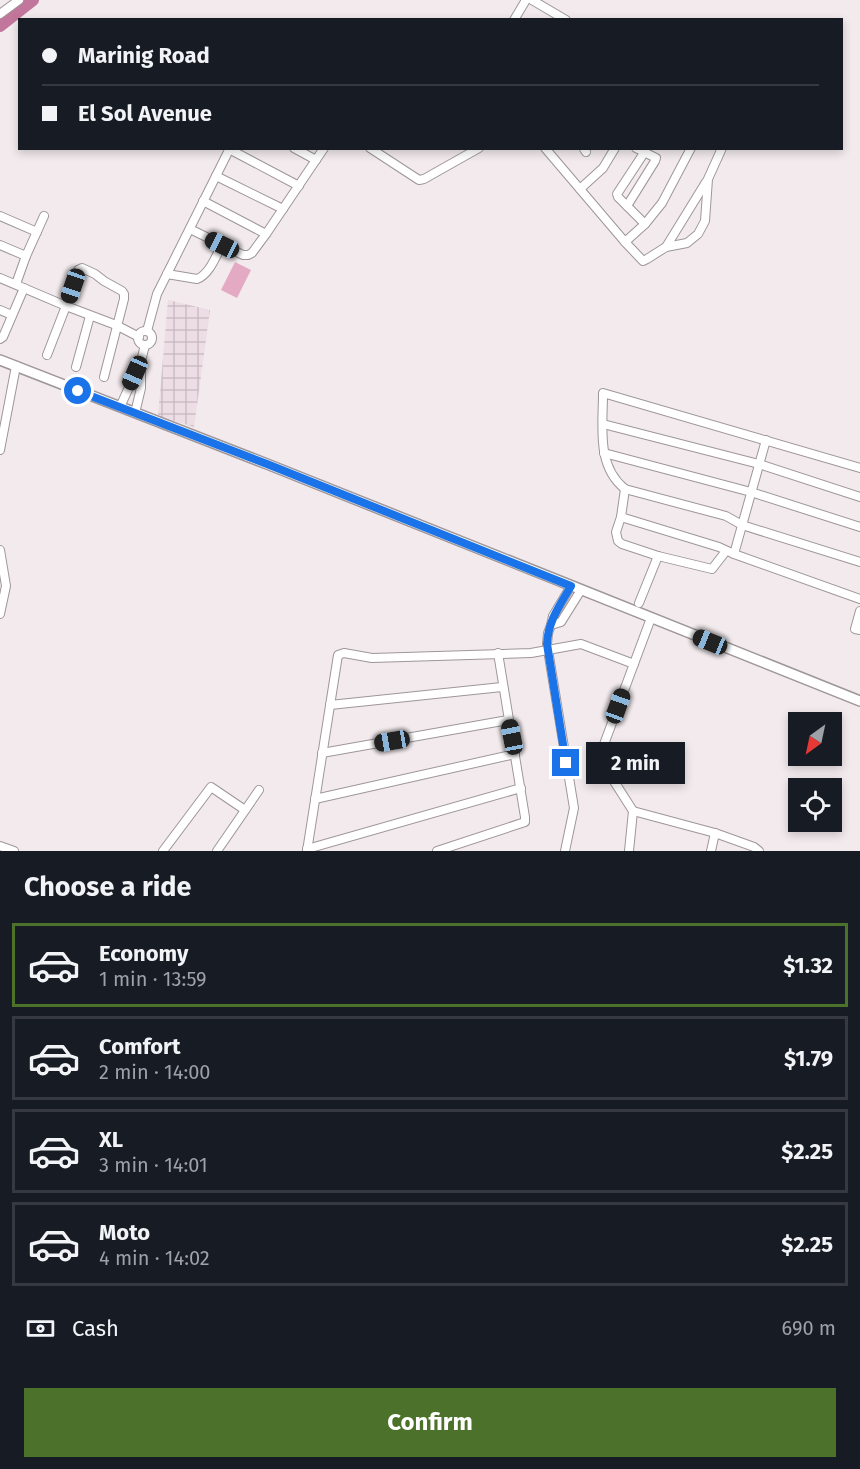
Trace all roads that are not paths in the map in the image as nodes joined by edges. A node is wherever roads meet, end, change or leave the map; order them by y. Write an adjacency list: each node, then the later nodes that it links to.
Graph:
1 (19, 0): 4 (street)
2 (526, 0): 5 (street)
3 (531, 0): 6 (street)
4 (0, 14)
5 (515, 18)
6 (562, 18)
7 (229, 150): 20 (street)
8 (232, 150): 22 (street)
9 (298, 150): 19 (street)
10 (323, 150): 19 (street)
11 (373, 150): 12 (street)
12 (475, 150)
13 (547, 150): 23 (street)
14 (614, 150): 23 (street)
15 (639, 150): 18 (street)
16 (690, 150): 29 (street)
17 (721, 150): 21 (street)
18 (644, 153): 25 (street); 25 (street)
19 (316, 160): 22 (street)
20 (216, 176): 24 (street); 26 (street)
21 (708, 179): 36 (street); 36 (street)
22 (299, 186): 26 (street)
23 (580, 189): 33 (street)
24 (203, 201): 30 (street); 32 (street)
25 (627, 206): 29 (street)
26 (284, 209): 32 (street)
27 (0, 216): 31 (street)
28 (45, 216): 31 (street)
29 (645, 224): 33 (street)
30 (189, 229): 35 (street); 38 (street)
31 (37, 232): 37 (street)
32 (267, 234): 35 (street)
33 (625, 242): 36 (street)
34 (0, 245): 37 (street)
35 (222, 245): 38 (street)
36 (666, 248)
37 (26, 256): 40 (street)
38 (167, 274): 46 (street)
39 (0, 278): 40 (street)
40 (20, 286): 41 (street); 43 (street)
41 (66, 306): 44 (street); 45 (street); 50 (street)
42 (0, 310): 43 (street)
43 (12, 315): 48 (street)
44 (90, 316): 45 (street); 54 (street)
45 (117, 325): 47 (street); 55 (street)
46 (147, 332): 47 (street); 49 (street)
47 (139, 337): 49 (street)
48 (0, 339)
49 (145, 345): 52 (street)
50 (47, 355)
51 (0, 360): 53 (street)
52 (141, 361): 56 (street); 57 (street)
53 (16, 366): 56 (street); 60 (street)
54 (76, 367)
55 (104, 377)
56 (120, 407): 57 (street)
57 (135, 413): 74 (street)
58 (603, 424): 59 (street); 61 (street); 62 (street)
59 (766, 440): 62 (street); 63 (street)
60 (0, 450)
61 (604, 453): 64 (street); 65 (street)
62 (759, 464): 65 (street); 66 (street)
63 (860, 468)
64 (625, 489): 67 (street); 68 (street)
65 (751, 492): 68 (street); 69 (street)
66 (860, 497)
67 (621, 517): 71 (street); 72 (street)
68 (742, 525): 71 (street); 73 (street)
69 (860, 527)
70 (0, 550): 79 (street)
71 (730, 553): 72 (street); 76 (street)
72 (658, 556): 77 (street)
73 (860, 562)
74 (571, 586): 75 (street); 81 (street)
75 (581, 590): 80 (street); 81 (street)
76 (860, 599)
77 (639, 603)
78 (860, 611): 82 (street)
79 (0, 614)
80 (651, 618): 85 (street); 87 (street)
81 (551, 625): 83 (street)
82 (860, 630)
83 (547, 651): 84 (street); 85 (street); 104 (street)
84 (498, 653): 86 (street); 88 (street)
85 (634, 664): 96 (street)
86 (502, 687): 88 (street); 89 (street)
87 (860, 701)
88 (330, 705): 90 (street)
89 (508, 720): 90 (street); 91 (street)
90 (322, 753): 94 (street)
91 (515, 754): 92 (street); 94 (street)
92 (521, 788): 99 (street); 103 (street)
93 (259, 790): 95 (street)
94 (315, 799): 99 (street)
95 (245, 810): 101 (street); 102 (street)
96 (633, 811): 97 (street); 105 (street)
97 (715, 832): 106 (street); 107 (street)
98 (0, 846): 100 (street)
99 (307, 850)
100 (14, 851)
101 (163, 851)
102 (217, 851)
103 (437, 851)
104 (565, 851)
105 (629, 851)
106 (711, 851)
107 (759, 851)

